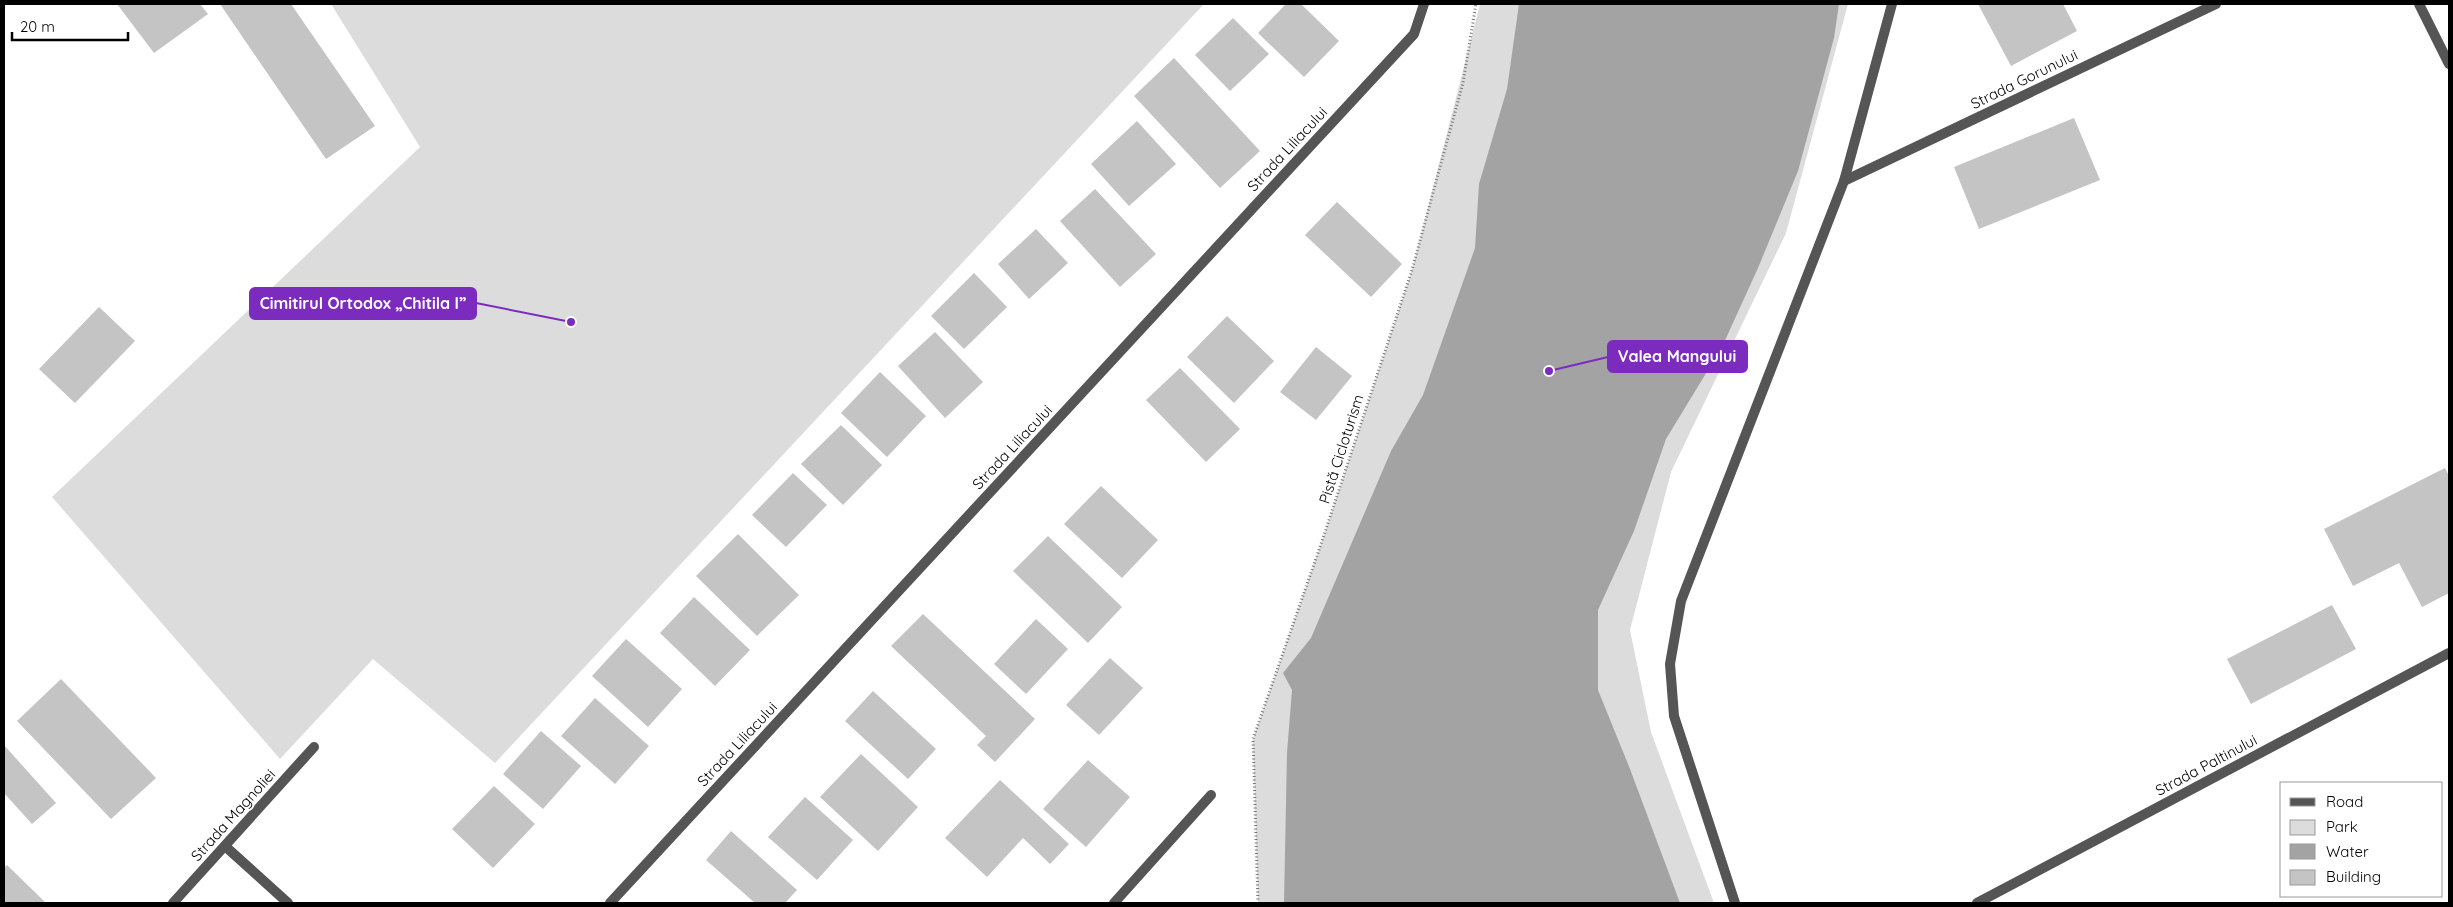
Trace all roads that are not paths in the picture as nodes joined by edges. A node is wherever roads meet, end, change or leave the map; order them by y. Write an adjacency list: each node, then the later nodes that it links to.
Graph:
1 (1424, 4): 13 (street, Strada Liliacului)
2 (1892, 4): 6 (street)
3 (2216, 4): 6 (street, Strada Gorunului)
4 (2419, 4): 5 (street)
5 (2449, 64)
6 (1844, 181): 15 (street)
7 (2449, 653): 16 (street, Strada Paltinului)
8 (314, 747): 10 (street, Strada Magnoliei)
9 (1211, 796): 14 (street)
10 (226, 847): 11 (street, Strada Magnoliei); 12 (street)
11 (173, 903)
12 (288, 903)
13 (610, 903)
14 (1114, 903)
15 (1735, 903)
16 (1977, 903)

